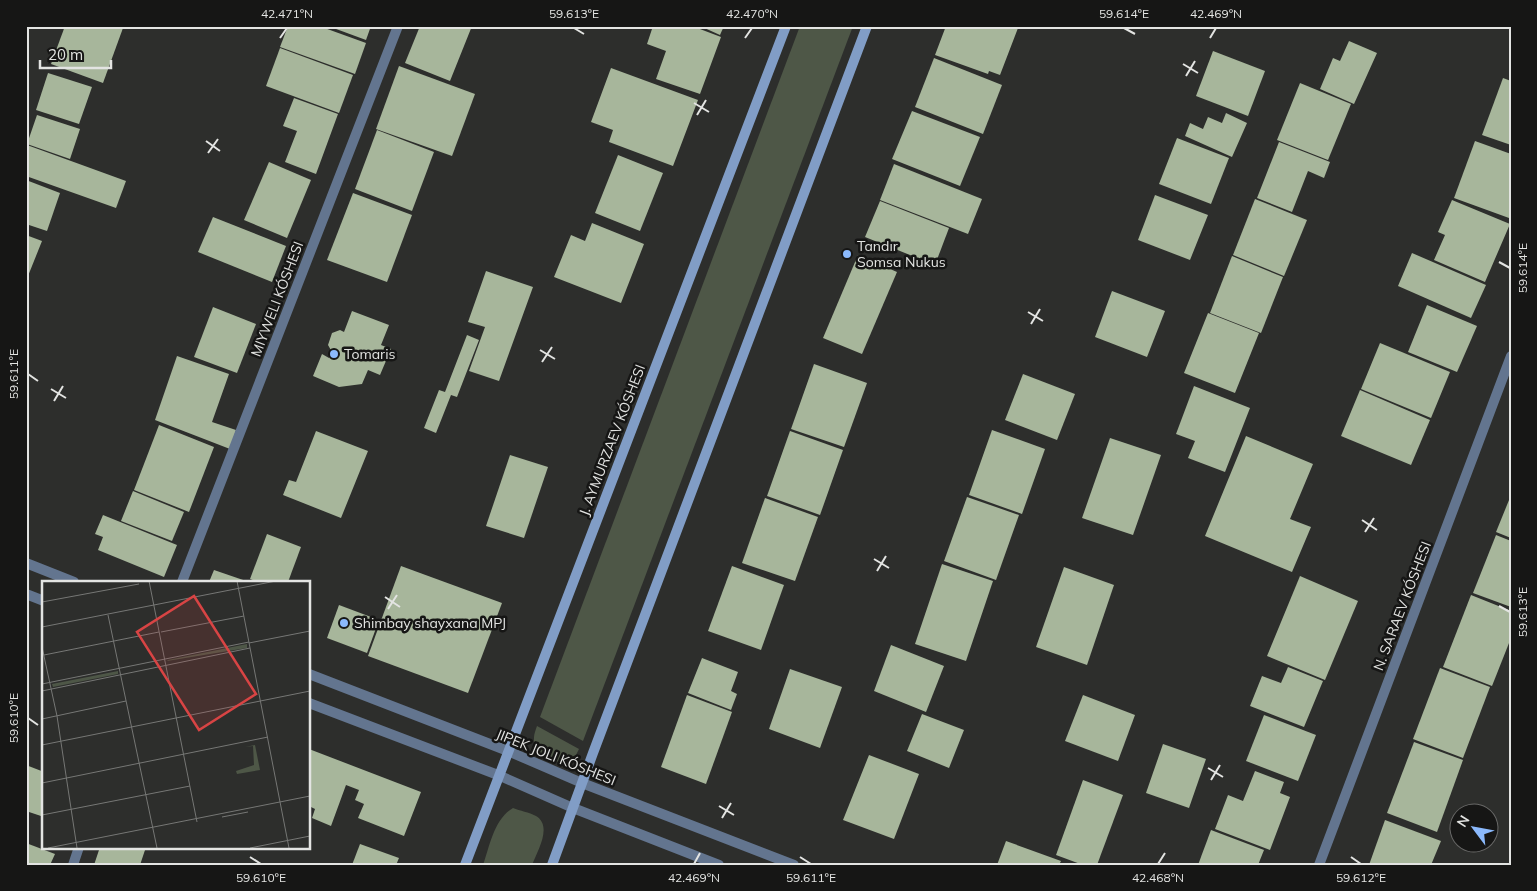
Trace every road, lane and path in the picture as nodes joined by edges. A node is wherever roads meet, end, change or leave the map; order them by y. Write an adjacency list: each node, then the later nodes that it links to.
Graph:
1 (398, 26): 7 (street, MIYWELI KÓSHESI)
2 (786, 26): 12 (street, J. AYMURZAEV KÓSHESI)
3 (868, 26): 14 (street)
4 (1511, 356): 22 (street, N. SARAEV KÓSHESI)
5 (26, 564): 6 (street)
6 (71, 581)
7 (182, 581)
8 (26, 594): 9 (street)
9 (42, 600)
10 (310, 674): 12 (street)
11 (310, 703): 13 (street)
12 (508, 751): 13 (street, J. AYMURZAEV KÓSHESI); 14 (street)
13 (498, 776): 15 (street); 18 (street, J. AYMURZAEV KÓSHESI)
14 (582, 783): 15 (street); 21 (street)
15 (572, 808): 19 (street); 20 (street)
16 (80, 848): 17 (street)
17 (73, 865)
18 (465, 865)
19 (552, 865)
20 (719, 865)
21 (794, 865)
22 (1319, 865)

